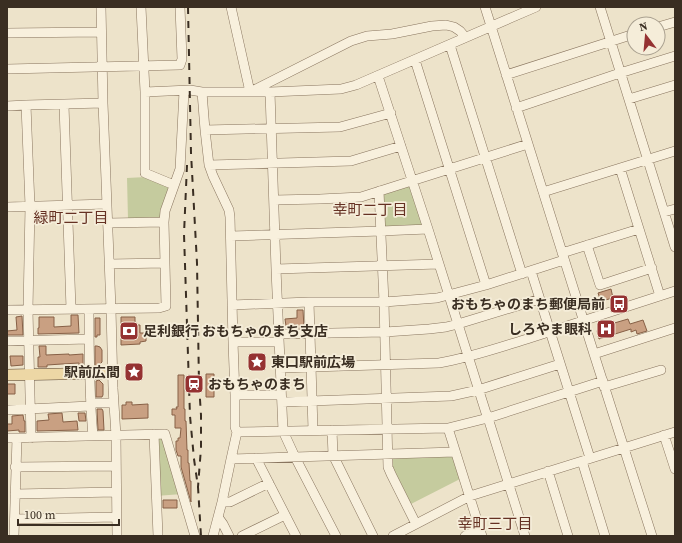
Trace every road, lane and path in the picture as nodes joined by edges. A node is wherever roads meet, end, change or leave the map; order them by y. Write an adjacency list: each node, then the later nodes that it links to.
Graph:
1 (101, 7): 9 (street)
2 (141, 7): 17 (street)
3 (180, 7): 17 (street)
4 (231, 7): 27 (street)
5 (485, 7): 8 (street)
6 (536, 7): 8 (street)
7 (600, 7): 13 (street)
8 (491, 26): 12 (street); 21 (street)
9 (102, 32): 10 (street); 18 (street)
10 (7, 34)
11 (626, 36): 13 (street)
12 (465, 37): 14 (street); 27 (street)
13 (611, 41): 20 (street); 21 (street)
14 (450, 45): 16 (street); 41 (street)
15 (675, 56): 20 (street)
16 (415, 60): 22 (street); 46 (street)
17 (144, 66): 18 (street); 25 (street)
18 (102, 67): 19 (street); 30 (street)
19 (7, 69)
20 (620, 73): 29 (street); 34 (street)
21 (506, 75): 34 (street)
22 (378, 76): 28 (street); 35 (street)
23 (675, 85): 29 (street)
24 (184, 91): 25 (street); 26 (street); 48 (street)
25 (145, 92): 48 (street)
26 (202, 92): 27 (street); 37 (street)
27 (250, 92): 28 (street)
28 (270, 92): 36 (street)
29 (629, 99): 42 (street)
30 (103, 103): 31 (street); 52 (street)
31 (64, 104): 32 (street); 53 (street)
32 (26, 105): 33 (street); 54 (street)
33 (7, 106)
34 (516, 108): 38 (street)
35 (391, 113): 36 (street); 39 (street)
36 (271, 128): 37 (street); 43 (street)
37 (205, 130): 44 (street)
38 (528, 144): 41 (street); 50 (street)
39 (401, 146): 43 (street); 47 (street)
40 (675, 152): 42 (street)
41 (486, 158): 46 (street); 74 (street)
42 (648, 160): 45 (street); 57 (street)
43 (273, 163): 44 (street); 51 (street)
44 (209, 165): 64 (street)
45 (620, 168): 50 (street); 61 (street)
46 (450, 169): 47 (street); 75 (street)
47 (412, 180): 49 (street); 60 (street)
48 (174, 185): 58 (street)
49 (380, 191): 51 (street); 62 (street)
50 (543, 192): 67 (street)
51 (274, 200): 63 (street)
52 (107, 204): 53 (street); 59 (street)
53 (67, 205): 54 (street); 88 (street)
54 (30, 206): 55 (street); 87 (street)
55 (7, 207)
56 (675, 209): 57 (street)
57 (664, 212): 66 (street)
58 (164, 222): 59 (street); 68 (street)
59 (108, 224): 69 (street)
60 (428, 229): 62 (street); 70 (street)
61 (640, 229): 65 (street); 73 (street)
62 (381, 232): 63 (street); 71 (street)
63 (275, 235): 64 (street); 72 (street)
64 (231, 236): 83 (street)
65 (588, 246): 67 (street); 73 (street)
66 (675, 247)
67 (563, 257): 74 (street); 89 (street)
68 (165, 263): 69 (street); 85 (street)
69 (109, 264): 85 (street)
70 (439, 264): 71 (street); 77 (street)
71 (382, 266): 72 (street); 81 (street)
72 (276, 268): 82 (street)
73 (652, 268): 78 (street)
74 (527, 273): 75 (street); 79 (street)
75 (486, 285): 77 (street)
76 (675, 291): 78 (street)
77 (450, 296): 81 (street); 90 (street)
78 (660, 296): 89 (street)
79 (540, 298): 90 (street); 92 (street)
80 (309, 302): 81 (street); 82 (street); 94 (street)
81 (384, 302): 93 (street)
82 (277, 303): 83 (street); 95 (street)
83 (232, 305): 99 (street)
84 (89, 309): 85 (street); 88 (street); 96 (street)
85 (111, 309): 108 (street)
86 (7, 310): 87 (street)
87 (28, 310): 88 (street); 97 (street)
88 (71, 310)
89 (583, 321): 92 (street); 100 (street)
90 (458, 324): 93 (street); 101 (street)
91 (675, 328): 100 (street)
92 (550, 331): 101 (street); 103 (street)
93 (385, 332): 94 (street); 102 (street)
94 (310, 333): 95 (street); 104 (street)
95 (279, 338): 99 (street); 105 (street)
96 (89, 339): 97 (street); 107 (street)
97 (28, 340): 98 (street); 109 (street)
98 (7, 341)
99 (233, 342): 114 (street)
100 (594, 354): 111 (street)
101 (468, 357): 102 (street); 112 (street)
102 (385, 364): 104 (street); 116 (street)
103 (560, 364): 112 (street); 113 (street)
104 (311, 367): 105 (street); 117 (street)
105 (280, 368): 115 (street)
106 (661, 370): 111 (street)
107 (90, 373): 108 (main road); 109 (main road); 119 (street)
108 (112, 373): 118 (street)
109 (30, 374): 110 (main road); 120 (street)
110 (7, 375)
111 (604, 384): 113 (street); 137 (street)
112 (478, 390): 116 (street); 122 (street)
113 (569, 392): 122 (street); 144 (street)
114 (235, 395): 115 (street); 128 (street)
115 (281, 398): 117 (street); 127 (street)
116 (386, 399): 117 (street); 124 (street)
117 (312, 401): 125 (street)
118 (113, 403): 119 (street); 133 (street)
119 (90, 405): 120 (street); 132 (street)
120 (30, 409): 121 (street); 136 (street)
121 (7, 410)
122 (488, 418): 123 (street); 150 (street)
123 (448, 428): 124 (street); 138 (street)
124 (387, 429): 126 (street); 139 (street)
125 (313, 430): 126 (street); 127 (street)
126 (332, 430): 140 (street)
127 (283, 431): 128 (street); 141 (street)
128 (237, 432): 143 (street)
129 (675, 432): 131 (street)
130 (154, 434): 133 (street); 163 (street); 164 (street)
131 (664, 435): 137 (street); 147 (street)
132 (93, 436): 133 (street); 136 (street)
133 (116, 436): 145 (street)
134 (7, 438): 135 (street)
135 (17, 438): 136 (street); 146 (street)
136 (31, 438)
137 (624, 448): 144 (street); 176 (street)
138 (455, 452): 139 (street); 153 (street)
139 (388, 454): 140 (street); 159 (street)
140 (332, 456): 141 (street); 170 (street)
141 (295, 457): 142 (street); 169 (street)
142 (256, 458): 143 (street); 149 (street)
143 (231, 459): 154 (street)
144 (586, 460): 148 (street); 175 (street)
145 (115, 466): 146 (street); 151 (street)
146 (15, 467): 152 (street)
147 (675, 467)
148 (548, 472): 150 (street); 174 (street)
149 (269, 483): 154 (street); 155 (street)
150 (509, 484): 153 (street); 173 (street)
151 (116, 492): 152 (street); 156 (street)
152 (15, 494): 158 (street)
153 (470, 496): 159 (street); 160 (street)
154 (222, 502): 157 (street)
155 (285, 515): 167 (street); 168 (street)
156 (116, 517): 158 (street); 162 (street)
157 (218, 518): 165 (street); 166 (street)
158 (15, 519): 161 (street)
159 (416, 524): 171 (street)
160 (481, 532): 172 (street)
161 (14, 536)
162 (117, 536)
163 (158, 536)
164 (195, 536)
165 (213, 536)
166 (230, 536)
167 (242, 536)
168 (296, 536)
169 (336, 536)
170 (373, 536)
171 (393, 536)
172 (465, 536)
173 (525, 536)
174 (568, 536)
175 (605, 536)
176 (652, 536)

